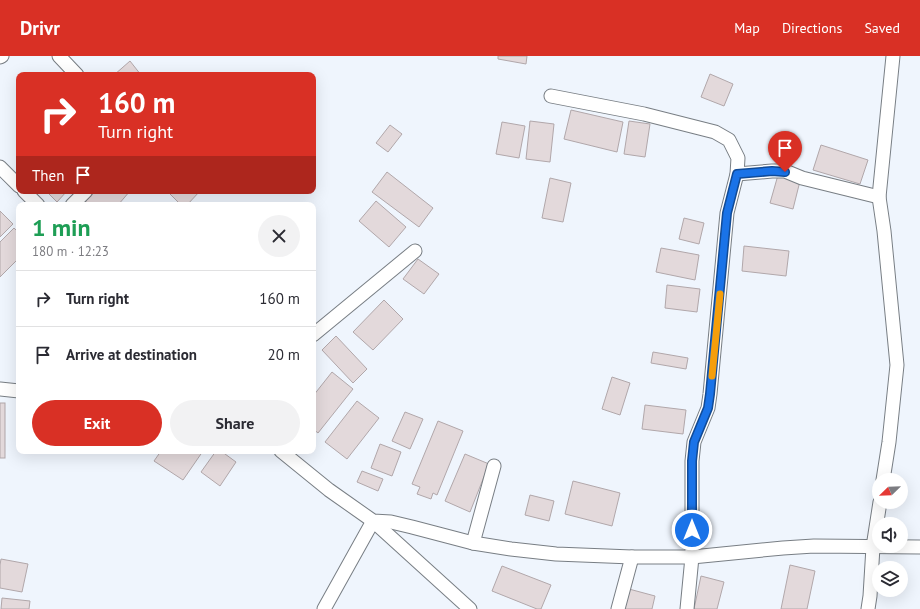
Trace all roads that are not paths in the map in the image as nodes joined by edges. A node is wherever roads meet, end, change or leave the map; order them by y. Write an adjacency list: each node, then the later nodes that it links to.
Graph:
1 (59, 56): 3 (street)
2 (893, 56): 10 (street)
3 (74, 72)
4 (551, 96): 6 (street)
5 (0, 167): 7 (street)
6 (737, 174): 10 (street); 27 (street)
7 (16, 183)
8 (27, 194): 11 (street)
9 (83, 194): 12 (street)
10 (879, 197): 19 (street)
11 (35, 202)
12 (75, 202)
13 (415, 251): 14 (street)
14 (316, 330)
15 (0, 389): 16 (street)
16 (16, 391)
17 (285, 454): 20 (street)
18 (494, 466): 21 (street)
19 (884, 473)
20 (373, 521): 21 (street); 28 (street); 29 (street)
21 (473, 543): 26 (street)
22 (872, 547): 27 (street)
23 (908, 547): 24 (street)
24 (920, 547)
25 (873, 553): 32 (street)
26 (632, 557): 27 (street); 30 (street)
27 (692, 557): 31 (street)
28 (324, 609)
29 (470, 609)
30 (618, 609)
31 (687, 609)
32 (868, 609)

